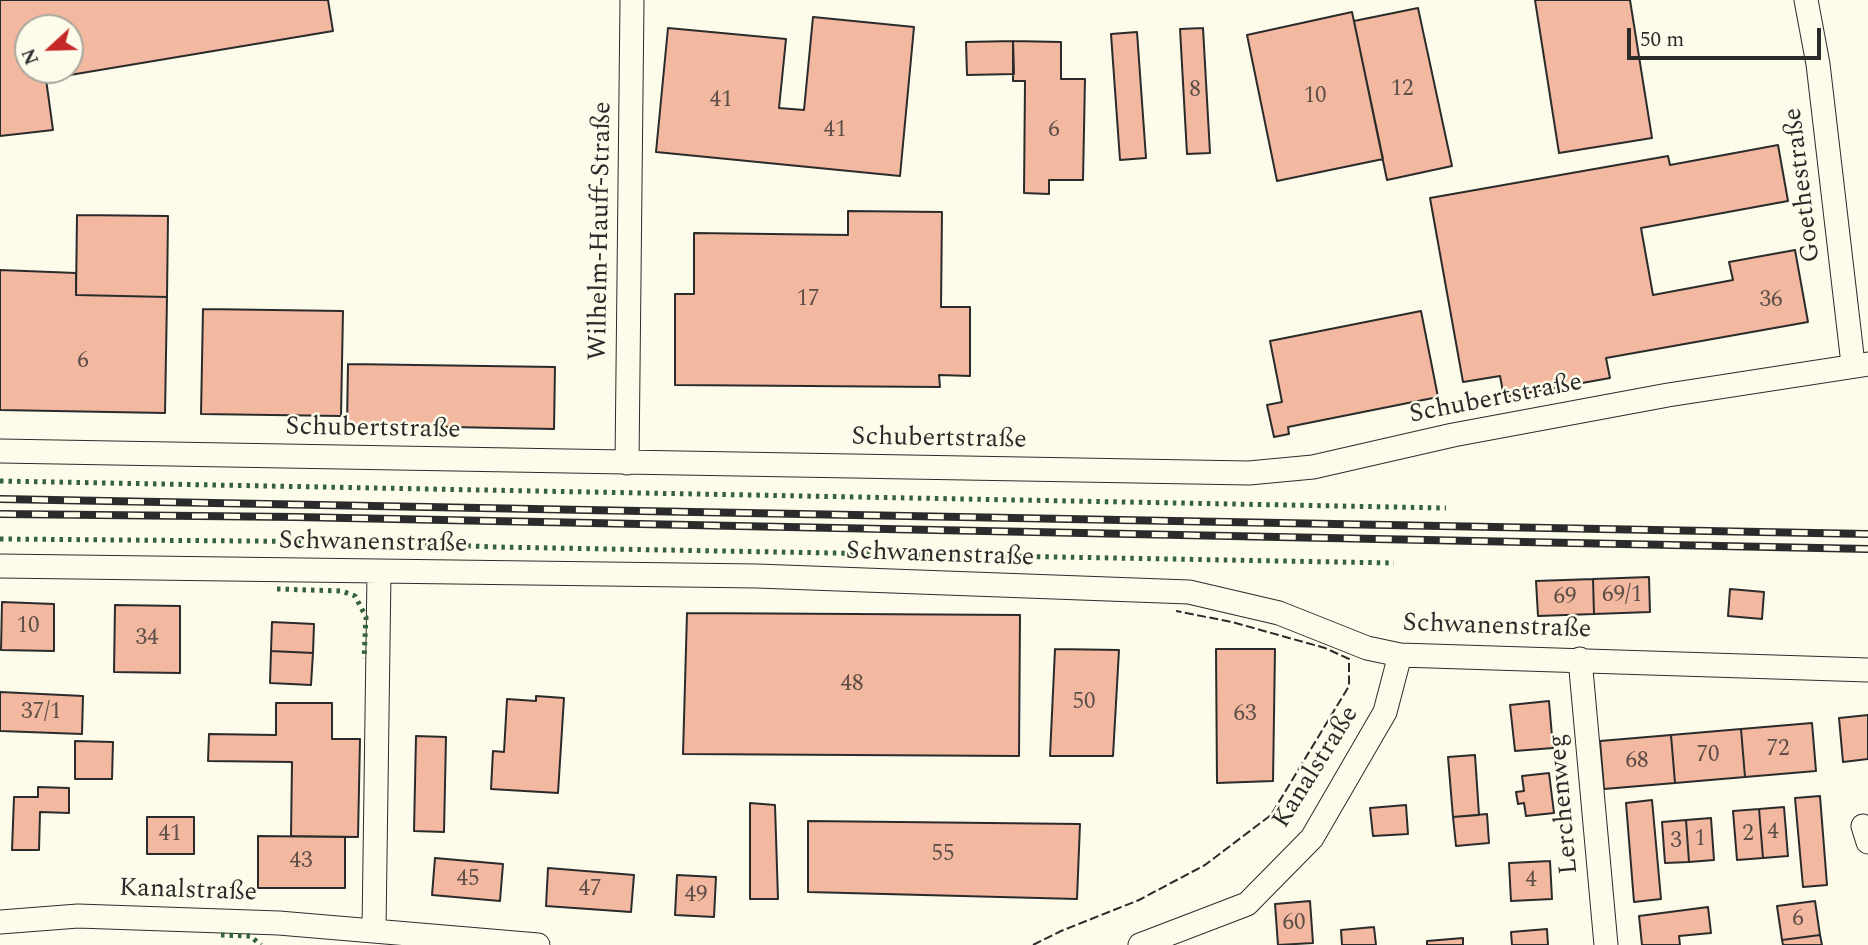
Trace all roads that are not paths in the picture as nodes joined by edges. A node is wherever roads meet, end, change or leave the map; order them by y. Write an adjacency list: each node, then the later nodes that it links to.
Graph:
1 (632, 0): 5 (street, Wilhelm-Hauff-Straße)
2 (1806, 0): 3 (street, Goethestraße)
3 (1860, 364): 5 (street, Schubertstraße)
4 (0, 451): 5 (street, Schubertstraße)
5 (627, 463)
6 (0, 566): 7 (street, Schwanenstraße)
7 (379, 573): 8 (street, Schwanenstraße); 12 (street)
8 (1399, 655): 9 (street, Schwanenstraße); 14 (street, Kanalstraße)
9 (1580, 659): 10 (street, Schwanenstraße); 17 (street, Lerchenweg)
10 (1868, 670)
11 (0, 922): 13 (street, Kanalstraße)
12 (373, 929): 13 (street, Kanalstraße); 15 (street, Kanalstraße)
13 (280, 934)
14 (1166, 941): 16 (street, Kanalstraße)
15 (538, 945)
16 (1140, 945)
17 (1606, 945)

